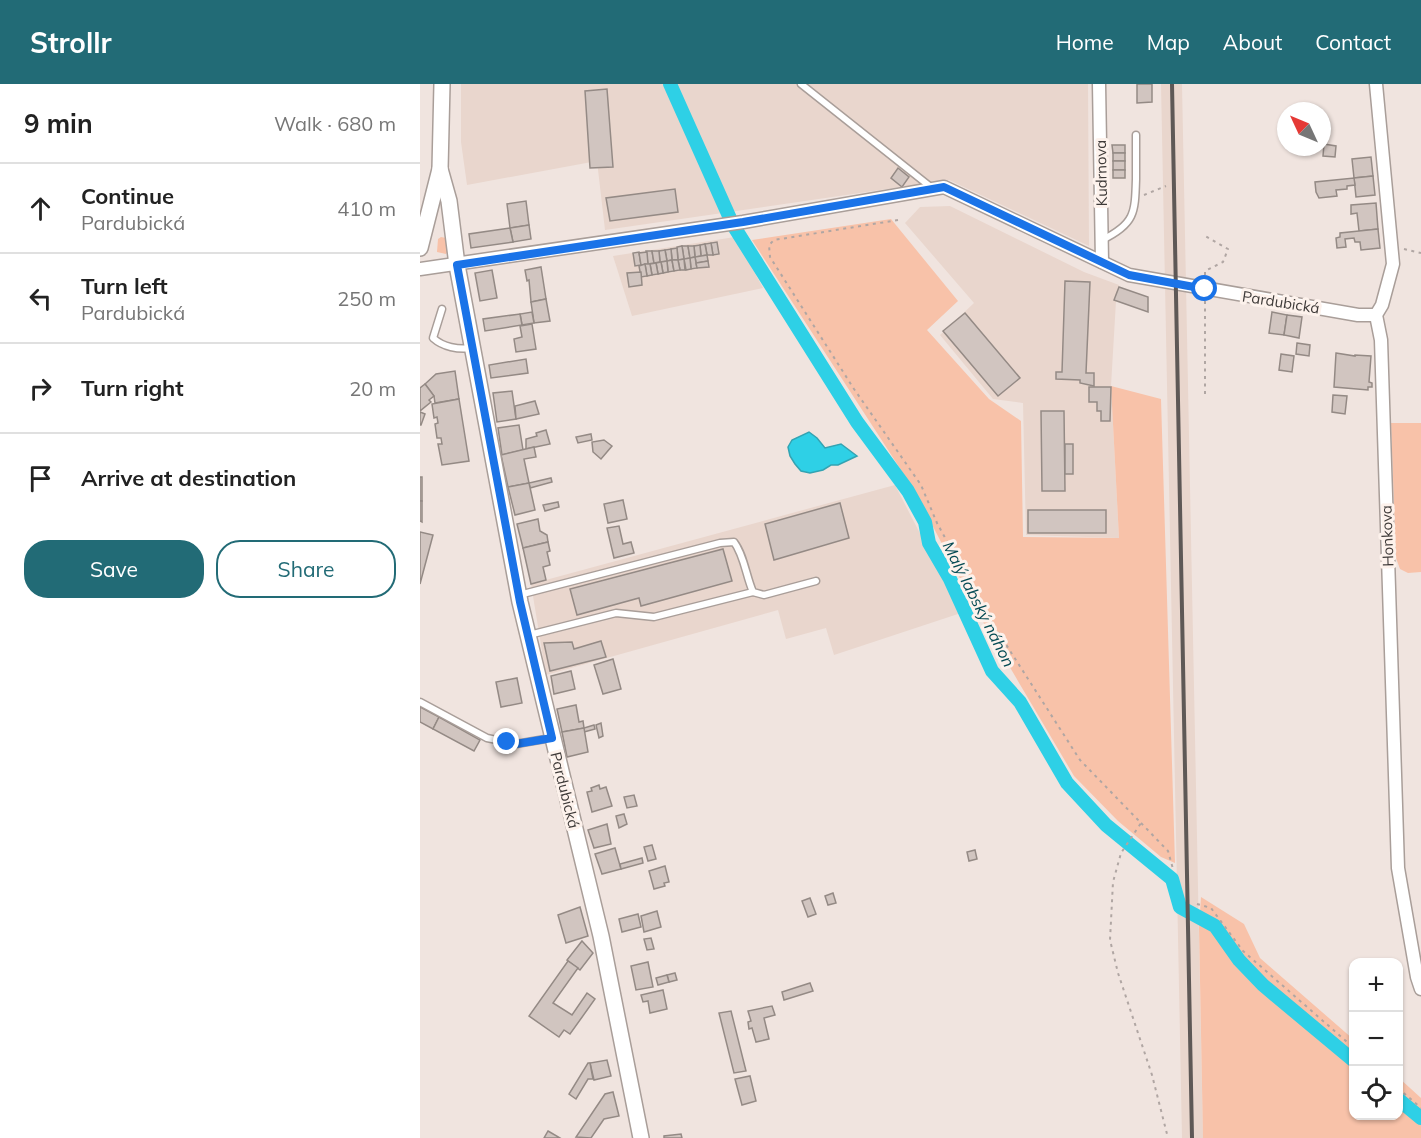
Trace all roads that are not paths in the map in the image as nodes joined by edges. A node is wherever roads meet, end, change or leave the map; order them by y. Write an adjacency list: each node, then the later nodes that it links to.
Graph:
1 (442, 84): 6 (street)
2 (801, 84): 7 (lane)
3 (1099, 84): 8 (street, Kudrnova)
4 (1376, 84): 14 (street)
5 (1136, 135): 8 (lane)
6 (440, 169): 9 (street); 11 (street, Pardubická)
7 (933, 189): 10 (street, Pardubická); 11 (street, Pardubická)
8 (1102, 241): 10 (street, Kudrnova)
9 (420, 248)
10 (1102, 262): 14 (street, Pardubická)
11 (457, 265): 12 (street, Pardubická); 15 (street, Pardubická)
12 (420, 269)
13 (442, 309): 15 (lane)
14 (1376, 315): 22 (street, Honkova)
15 (472, 348): 18 (street, Pardubická)
16 (816, 581): 17 (lane)
17 (753, 592): 18 (lane); 19 (lane)
18 (518, 595): 19 (street, Pardubická)
19 (528, 635): 21 (street, Pardubická)
20 (420, 702): 21 (lane)
21 (552, 738): 23 (street, Pardubická)
22 (1421, 990)
23 (641, 1138)

